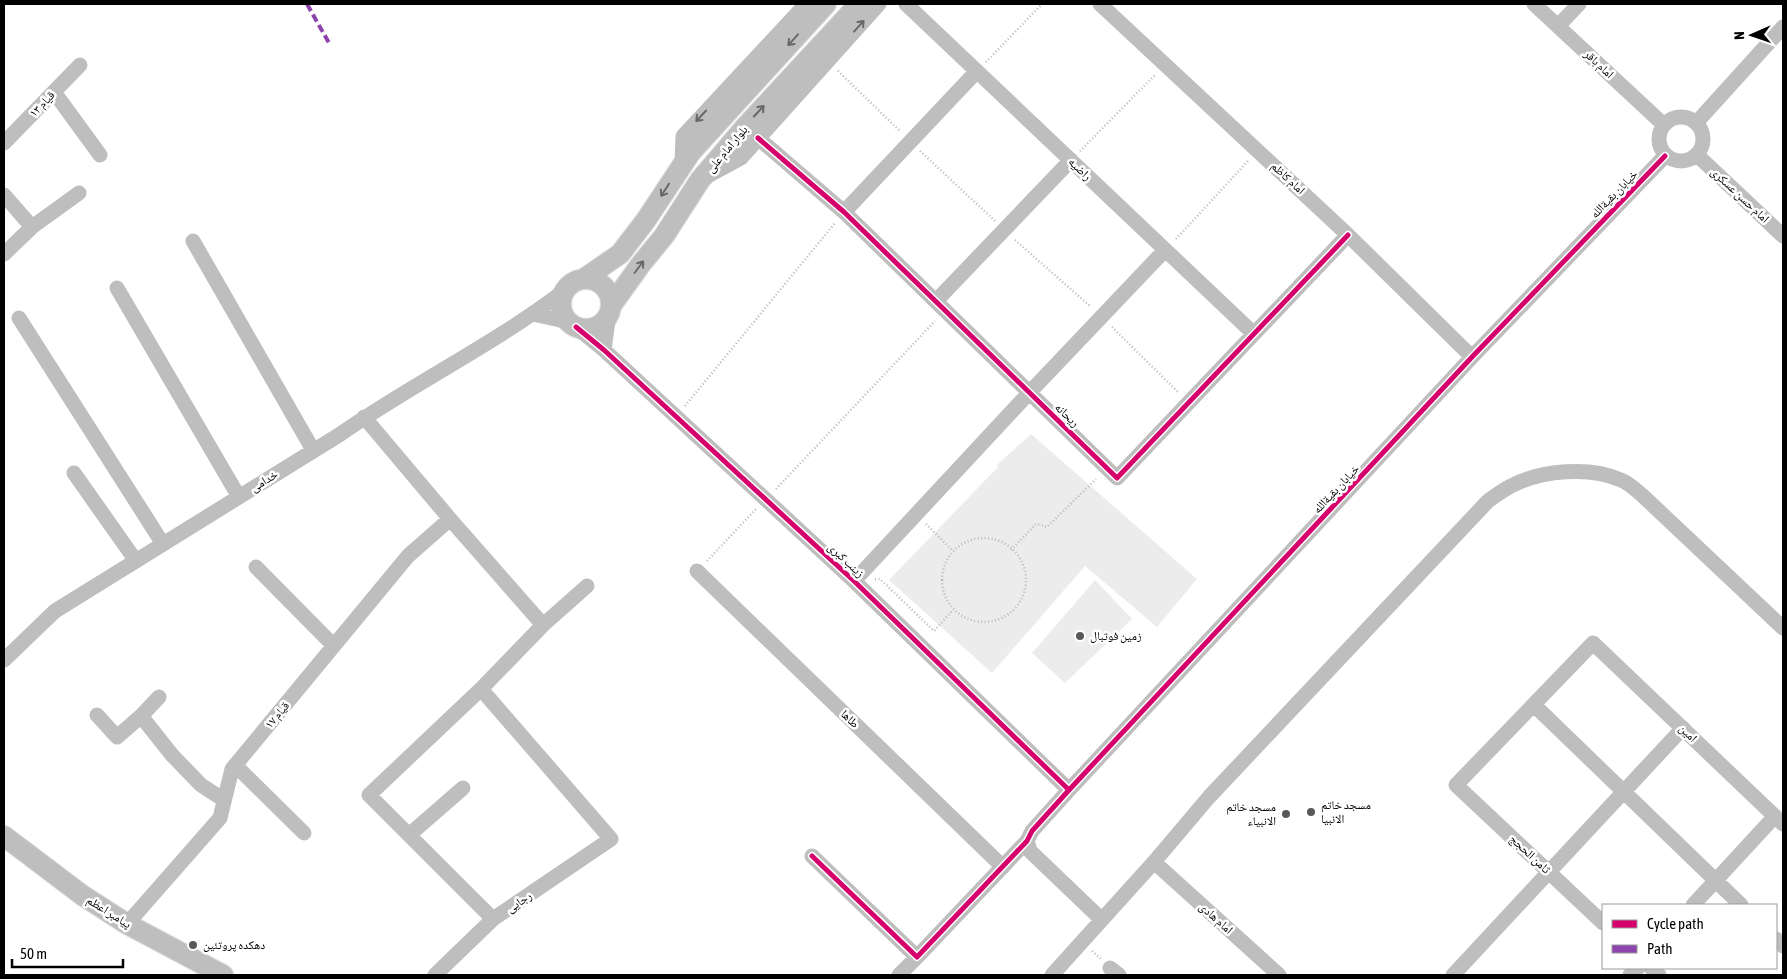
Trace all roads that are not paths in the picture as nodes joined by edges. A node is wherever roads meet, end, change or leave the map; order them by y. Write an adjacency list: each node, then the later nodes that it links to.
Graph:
1 (806, 4): 22 (street, one-way to 22)
2 (826, 4): 22 (main road, بلوار امام علی, one-way to 22)
3 (859, 4): 23 (main road, بلوار امام علی, one-way to 3)
4 (879, 4): 16 (street, one-way to 4)
5 (906, 4): 12 (street, راضیه)
6 (1100, 4): 28 (street, امام کاظم)
7 (1534, 4): 9 (street, امام باقر)
8 (1579, 4): 9 (street)
9 (1558, 26): 15 (street, امام باقر)
10 (1783, 27): 14 (street)
11 (80, 65): 13 (street, قیام ۱۳)
12 (977, 71): 21 (street, راضیه); 26 (street)
13 (54, 92): 17 (street, قیام ۱۳); 18 (street)
14 (1696, 123): 15 (street); 19 (street)
15 (1664, 125): 20 (street)
16 (758, 138): 23 (street); 26 (street, ریحانه)
17 (4, 143)
18 (100, 155)
19 (1697, 155): 20 (street); 29 (street, امام حسن عسکری)
20 (1665, 156): 43 (street, خیابان بقیةالله)
21 (1071, 160): 31 (street, راضیه); 36 (street)
22 (682, 164): 23 (main road); 33 (main road, بلوار امام علی, one-way to 33)
23 (700, 180): 37 (main road, بلوار امام علی, one-way to 23)
24 (80, 193): 27 (street)
25 (4, 195): 27 (street)
26 (844, 212): 36 (street, ریحانه)
27 (32, 227): 32 (street)
28 (1348, 235): 41 (street); 43 (street, امام کاظم)
29 (1783, 236)
30 (193, 241): 46 (street)
31 (1165, 250): 41 (street, راضیه); 44 (street)
32 (4, 254)
33 (586, 278): 35 (main road); 37 (main road)
34 (117, 288): 48 (street)
35 (564, 291): 38 (street, خدامی); 40 (main road)
36 (940, 306): 44 (street, ریحانه)
37 (610, 310): 40 (main road); 42 (street)
38 (533, 314): 40 (street); 45 (street, خدامی)
39 (18, 318): 50 (street)
40 (573, 325): 42 (street, زینب کبری)
41 (1254, 334): 44 (street, ریحانه)
42 (604, 350): 54 (street, زینب کبری)
43 (1472, 357): 68 (street, خیابان بقیةالله)
44 (1029, 393): 54 (street)
45 (364, 417): 46 (street, خدامی); 49 (street)
46 (313, 450): 48 (street, خدامی)
47 (74, 473): 51 (street)
48 (239, 497): 50 (street, خدامی)
49 (450, 519): 56 (street); 58 (street, قیام ۱۷)
50 (164, 544): 51 (street, خدامی)
51 (136, 561): 59 (street, خدامی)
52 (256, 567): 58 (street)
53 (697, 571): 78 (street, طاها)
54 (854, 581): 68 (street, زینب کبری)
55 (587, 586): 56 (street)
56 (543, 625): 60 (street)
57 (1783, 628): 77 (street)
58 (334, 646): 66 (street, قیام ۱۷)
59 (4, 660)
60 (481, 689): 73 (street); 83 (street, رجایی)
61 (159, 697): 64 (street)
62 (1534, 705): 65 (street, امین); 69 (street); 79 (street, ثامن الحجج)
63 (97, 715): 64 (street)
64 (141, 716): 70 (street)
65 (1683, 728): 69 (street); 71 (street, امین)
66 (235, 765): 70 (street, قیام ۱۷); 72 (street)
67 (463, 788): 73 (street)
68 (1069, 790): 75 (street, خیابان بقیةالله)
69 (1624, 792): 79 (street); 80 (street)
70 (224, 800): 86 (street, قیام ۱۷)
71 (1779, 820): 80 (street)
72 (304, 833)
73 (409, 835): 83 (street)
74 (4, 836): 86 (main road, پیامبر اعظم)
75 (1027, 841): 78 (street, خیابان بقیةالله); 84 (street)
76 (812, 856): 87 (street)
77 (1154, 862): 84 (street); 88 (street, امام هادی)
78 (1003, 867): 87 (street, خیابان بقیةالله)
79 (1550, 873): 85 (street, ثامن الحجج); 93 (street)
80 (1715, 880): 81 (street); 82 (street)
81 (1694, 904)
82 (1740, 904)
83 (494, 919): 90 (street, رجایی)
84 (1101, 919): 92 (street)
85 (1602, 922)
86 (127, 924): 89 (main road, پیامبر اعظم)
87 (917, 957): 91 (street, خیابان بقیةالله)
88 (1275, 974)
89 (223, 975)
90 (435, 975)
91 (899, 975)
92 (1052, 975)
93 (1453, 975)

